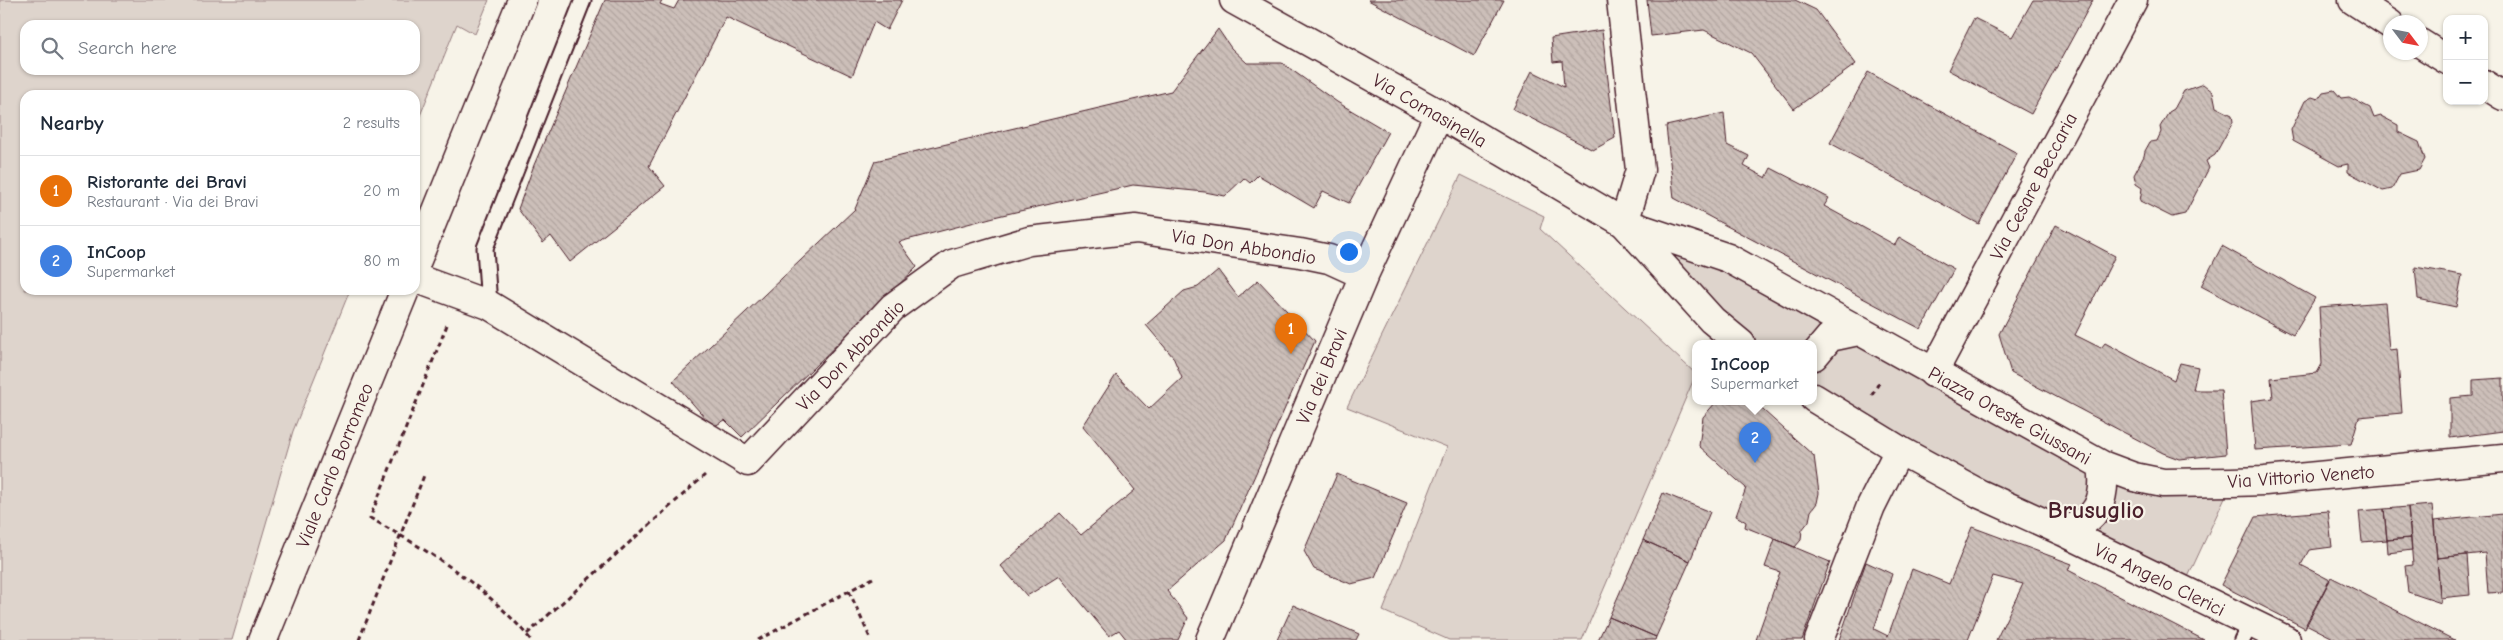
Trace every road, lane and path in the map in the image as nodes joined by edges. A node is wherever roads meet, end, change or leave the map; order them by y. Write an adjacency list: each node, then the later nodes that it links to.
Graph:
1 (522, 0): 14 (street)
2 (583, 0): 19 (lane)
3 (1234, 0): 12 (street, Via Comasinella)
4 (1621, 0): 13 (street)
5 (2133, 0): 24 (street, Via Cesare Beccaria)
6 (2353, 0): 7 (street)
7 (2383, 19)
8 (2428, 48): 9 (street)
9 (2443, 57)
10 (2488, 87): 11 (street)
11 (2503, 96)
12 (1439, 114): 13 (street, Via Comasinella); 15 (street, Via dei Bravi)
13 (1624, 223): 20 (street, Piazza Oreste Giussani); 21 (street)
14 (420, 253)
15 (1364, 275): 28 (street, Via Don Abbondio); 43 (street, Via dei Bravi)
16 (420, 280): 17 (street, Via Don Abbondio)
17 (458, 294): 19 (street, Via Don Abbondio); 33 (path)
18 (403, 295): 38 (street, Viale Carlo Borromeo)
19 (489, 305): 28 (street, Via Don Abbondio)
20 (1858, 331): 22 (street); 24 (street, Piazza Oreste Giussani)
21 (1736, 340)
22 (1817, 352)
23 (1885, 373): 25 (path)
24 (1933, 373): 30 (street, Piazza Oreste Giussani)
25 (1870, 397)
26 (1817, 399): 27 (street)
27 (1899, 450): 32 (street); 44 (street)
28 (732, 452): 37 (path)
29 (2503, 458): 30 (street, Via Vittorio Veneto)
30 (2102, 465): 32 (street, Piazza Oreste Giussani)
31 (425, 473): 33 (path)
32 (2062, 531): 36 (street, Via Angelo Clerici)
33 (401, 535): 37 (path); 39 (path)
34 (872, 578): 35 (path)
35 (849, 591): 41 (path); 42 (path)
36 (2246, 632): 45 (street, Via Angelo Clerici)
37 (527, 634): 40 (path)
38 (264, 640)
39 (359, 640)
40 (531, 640)
41 (758, 640)
42 (872, 640)
43 (1210, 640)
44 (1819, 640)
45 (2286, 640)

